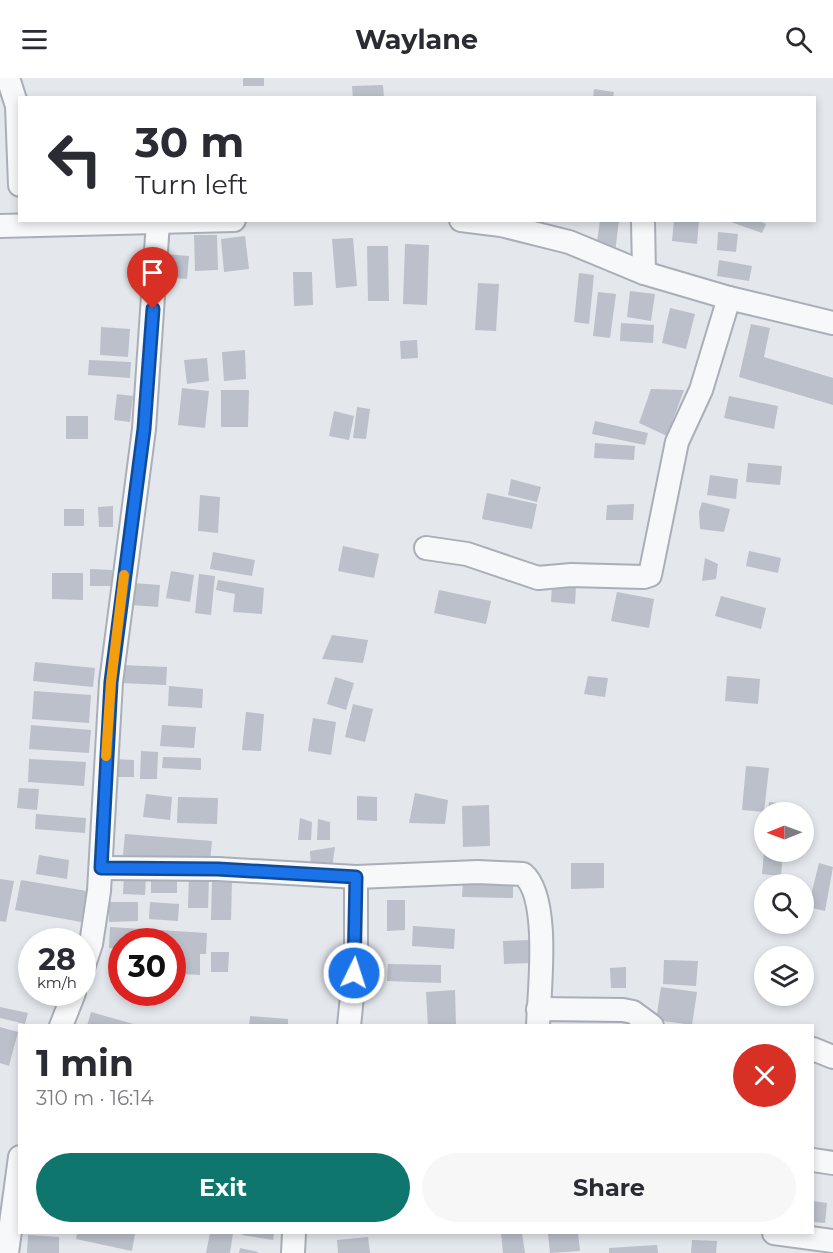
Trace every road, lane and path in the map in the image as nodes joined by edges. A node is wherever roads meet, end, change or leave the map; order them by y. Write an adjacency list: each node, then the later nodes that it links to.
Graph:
1 (8, 78): 2 (street)
2 (18, 132)
3 (158, 222): 6 (street); 11 (street)
4 (477, 222): 7 (street)
5 (644, 222): 7 (street)
6 (14, 224)
7 (644, 273): 8 (street)
8 (729, 298): 9 (street); 10 (street)
9 (833, 323)
10 (426, 548)
11 (101, 868): 12 (street); 13 (street)
12 (356, 877): 15 (street); 17 (street)
13 (93, 928)
14 (69, 1006): 16 (street)
15 (538, 1018): 18 (street)
16 (62, 1024)
17 (349, 1024)
18 (649, 1024)
19 (814, 1049): 20 (street)
20 (833, 1057)
21 (814, 1160): 22 (street)
22 (833, 1163)
23 (18, 1172): 27 (street)
24 (294, 1234): 28 (street)
25 (781, 1234): 26 (street)
26 (833, 1241)
27 (7, 1253)
28 (293, 1253)

